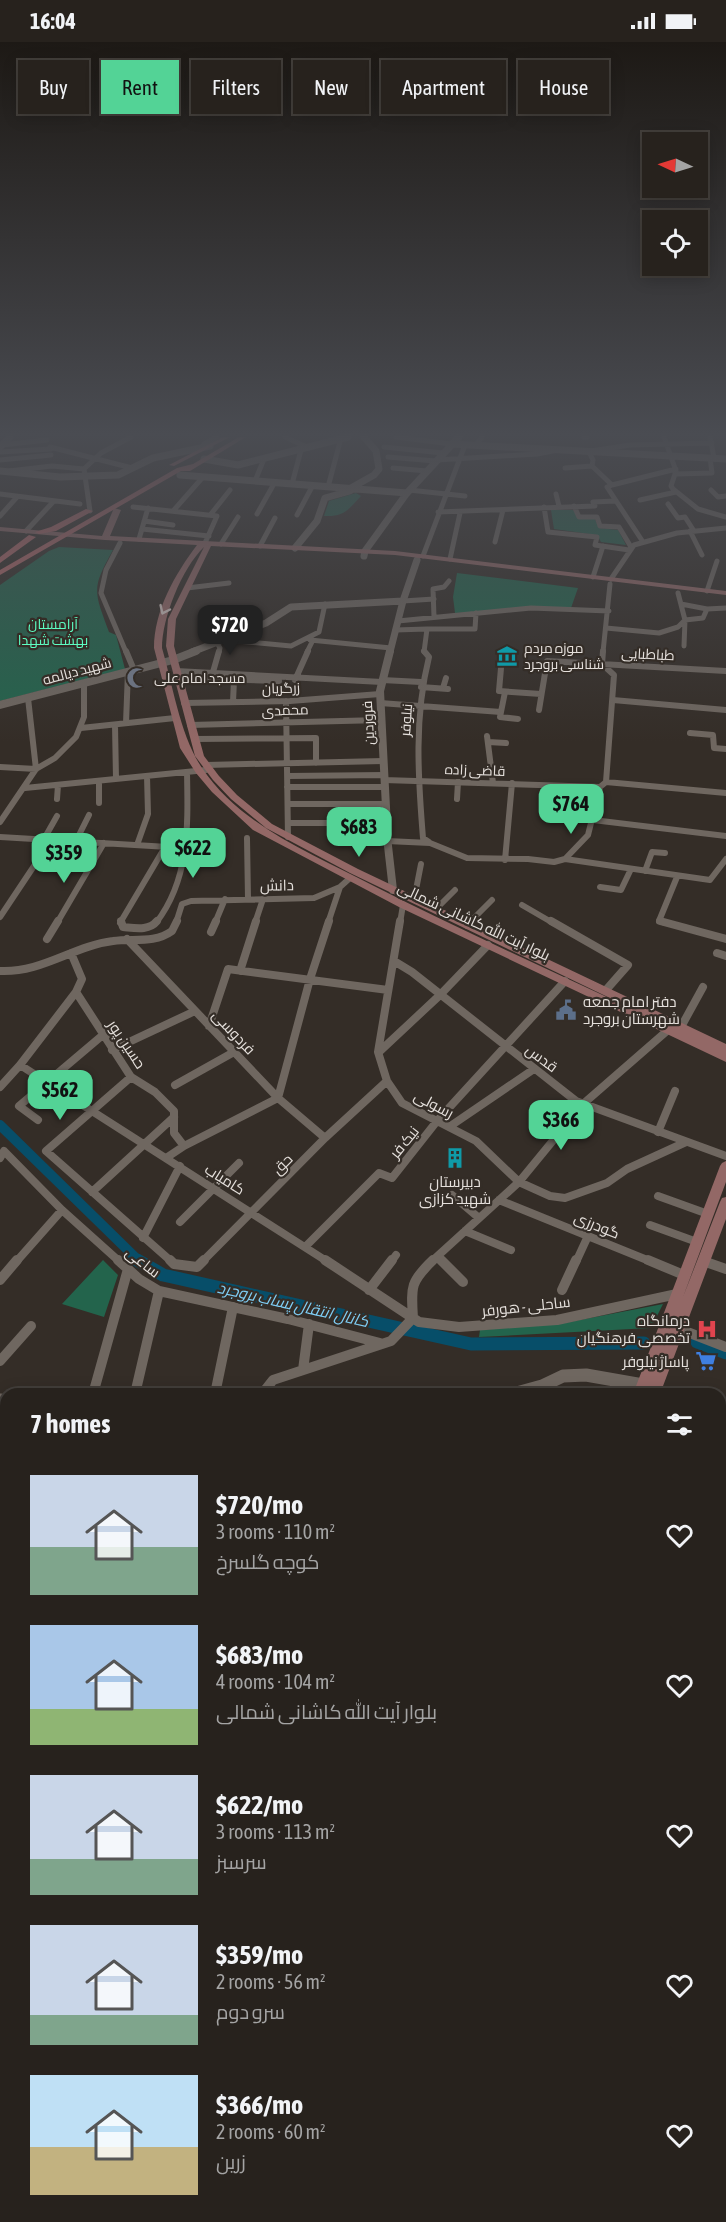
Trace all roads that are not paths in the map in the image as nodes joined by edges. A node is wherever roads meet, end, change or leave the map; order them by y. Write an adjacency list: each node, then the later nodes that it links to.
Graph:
1 (26, 539): 37 (main road)
2 (56, 539): 40 (main road)
3 (58, 539): 42 (main road)
4 (82, 539): 5 (main road)
5 (91, 539): 6 (main road); 25 (main road)
6 (95, 539)
7 (130, 539): 8 (main road)
8 (139, 539): 27 (main road)
9 (186, 539): 26 (street)
10 (207, 539): 26 (street)
11 (225, 539): 28 (street)
12 (264, 539): 29 (street)
13 (303, 539): 31 (street)
14 (375, 539): 33 (street)
15 (428, 539): 35 (street)
16 (454, 539): 36 (street)
17 (496, 539): 23 (street)
18 (597, 539): 30 (street)
19 (626, 539): 32 (street)
20 (641, 539): 24 (street)
21 (658, 539): 24 (street)
22 (695, 539): 34 (street)
23 (495, 542)
24 (643, 542): 32 (street)
25 (120, 543): 27 (main road); 76 (street)
26 (205, 543): 27 (main road); 28 (main road); 47 (main road, بلوار آیت الله کاشانی شمالی); 73 (main road, بلوار آیت الله کاشانی شمالی, one-way to 73)
27 (185, 544)
28 (220, 546): 29 (main road); 33 (main road)
29 (260, 546): 31 (main road)
30 (603, 546): 32 (street); 41 (street)
31 (295, 548): 33 (main road)
32 (630, 548): 44 (street)
33 (364, 554): 35 (main road)
34 (702, 555)
35 (420, 558): 36 (main road); 39 (main road); 53 (street, فروردین)
36 (450, 559): 39 (main road)
37 (0, 561)
38 (717, 561): 48 (street)
39 (506, 568): 41 (main road); 44 (main road)
40 (0, 571)
41 (593, 577): 44 (main road)
42 (0, 578)
43 (449, 581): 52 (street)
44 (610, 581): 46 (main road); 58 (street)
45 (229, 583): 47 (street)
46 (646, 586): 48 (main road); 49 (main road)
47 (187, 588): 72 (main road, بلوار آیت الله کاشانی شمالی)
48 (707, 591): 50 (main road)
49 (678, 593): 51 (main road); 55 (street)
50 (726, 593)
51 (726, 598)
52 (434, 599): 53 (street); 60 (street)
53 (403, 601): 54 (street, شهید دیالمه); 62 (street, فروردین)
54 (325, 604): 66 (street); 67 (street, شهید دیالمه)
55 (681, 604): 57 (street); 61 (street)
56 (726, 608): 57 (street)
57 (707, 609): 61 (street)
58 (609, 611): 59 (street); 63 (street)
59 (476, 613): 60 (street); 64 (street)
60 (434, 617): 62 (street)
61 (685, 620): 63 (street); 70 (street)
62 (398, 621): 65 (street, فروردین)
63 (606, 628): 74 (street)
64 (427, 629): 65 (street); 85 (street, نیلوفر)
65 (395, 630): 71 (street, فروردین)
66 (305, 639): 67 (street); 68 (street)
67 (226, 640): 69 (street, شهید دیالمه)
68 (314, 640): 71 (street); 80 (street)
69 (217, 643): 72 (street, شهید دیالمه); 78 (street)
70 (684, 646)
71 (391, 648): 83 (street, فروردین)
72 (173, 660): 73 (street, شهید دیالمه); 79 (main road, بلوار آیت الله کاشانی شمالی)
73 (161, 663): 76 (street, شهید دیالمه); 100 (main road, بلوار آیت الله کاشانی شمالی)
74 (602, 664): 77 (street, طباطبایی); 88 (street, طباطبایی); 90 (street)
75 (501, 668): 86 (street)
76 (131, 671): 84 (street, شهید دیالمه); 104 (street)
77 (726, 671)
78 (213, 672): 79 (street); 80 (street)
79 (177, 675): 82 (street); 93 (main road, بلوار آیت الله کاشانی شمالی)
80 (297, 677): 82 (street); 83 (street)
81 (446, 678): 85 (street)
82 (234, 680): 92 (street)
83 (382, 681): 85 (street); 87 (street, فروردین)
84 (84, 683): 89 (street, شهید دیالمه); 107 (street)
85 (421, 685): 96 (street, نیلوفر)
86 (505, 692): 88 (street); 99 (street)
87 (380, 694): 91 (street, زرگریان); 94 (street, فروردین)
88 (542, 694): 97 (street, طباطبایی)
89 (28, 698): 95 (street, شهید دیالمه); 118 (street)
90 (613, 700): 98 (street); 130 (street)
91 (286, 701): 92 (street, زرگریان); 103 (street)
92 (233, 702): 93 (street, زرگریان)
93 (184, 703): 106 (main road, بلوار آیت الله کاشانی شمالی)
94 (380, 703): 96 (street); 102 (street, فروردین)
95 (0, 705)
96 (419, 706): 99 (street); 124 (street, نیلوفر)
97 (539, 710)
98 (726, 710)
99 (501, 712): 101 (street)
100 (175, 718): 104 (street); 119 (main road, بلوار آیت الله کاشانی شمالی)
101 (518, 719)
102 (381, 720): 103 (street, محمدی); 114 (street, فروردین)
103 (288, 722): 106 (street, محمدی); 109 (street)
104 (126, 723): 105 (street)
105 (115, 724): 107 (street); 123 (street)
106 (190, 725): 110 (main road, بلوار آیت الله کاشانی شمالی)
107 (81, 728): 118 (street)
108 (690, 733): 113 (street)
109 (288, 738): 110 (street); 115 (street); 116 (street)
110 (194, 739): 119 (main road, بلوار آیت الله کاشانی شمالی)
111 (488, 739): 112 (street); 128 (street)
112 (506, 743)
113 (726, 749)
114 (383, 761): 116 (street); 126 (street, فروردین)
115 (288, 763): 116 (street); 119 (street); 122 (street)
116 (316, 763)
117 (0, 767): 118 (street)
118 (36, 769): 133 (street)
119 (205, 769): 120 (street); 147 (main road, بلوار آیت الله کاشانی شمالی); 166 (main road, بلوار آیت الله کاشانی شمالی)
120 (187, 772): 121 (street); 157 (street)
121 (147, 776): 123 (street); 155 (street)
122 (288, 776): 126 (street); 132 (street)
123 (116, 779): 125 (street)
124 (418, 780): 126 (street, قاضی زاده); 127 (street, قاضی زاده); 154 (street, نیلوفر)
125 (99, 781): 131 (street); 137 (street)
126 (384, 781): 132 (street); 139 (street, فروردین)
127 (458, 782): 128 (street, قاضی زاده); 136 (street)
128 (493, 783): 129 (street, قاضی زاده)
129 (512, 783): 130 (street, قاضی زاده); 161 (street)
130 (603, 784): 134 (street, قاضی زاده); 142 (street)
131 (58, 785): 133 (street); 135 (street)
132 (287, 787): 138 (street)
133 (25, 788): 143 (street)
134 (726, 793)
135 (57, 799)
136 (457, 799)
137 (99, 803)
138 (288, 804): 139 (street); 144 (street)
139 (386, 804): 145 (street, فروردین)
140 (89, 815): 151 (street)
141 (57, 816): 150 (street)
142 (593, 820): 148 (street); 159 (street)
143 (0, 822)
144 (288, 823): 145 (street); 147 (street)
145 (387, 824): 152 (street, فروردین)
146 (0, 837): 150 (street)
147 (288, 837): 170 (main road, بلوار آیت الله کاشانی شمالی)
148 (726, 837)
149 (247, 838): 172 (street)
150 (48, 839): 151 (street); 181 (street)
151 (76, 841): 153 (street)
152 (387, 841): 154 (street); 170 (street, فروردین)
153 (104, 843): 155 (street); 184 (street)
154 (430, 843): 161 (street)
155 (137, 845): 156 (street)
156 (165, 847): 157 (street); 176 (street)
157 (185, 848): 176 (street)
158 (665, 853): 164 (street)
159 (566, 859): 161 (street); 163 (street)
160 (726, 859): 165 (street)
161 (505, 860)
162 (421, 864): 174 (street)
163 (632, 869): 164 (street); 168 (street)
164 (645, 871): 165 (street)
165 (677, 877): 186 (street)
166 (351, 878): 167 (street, دانش); 170 (main road, بلوار آیت الله کاشانی شمالی)
167 (340, 887): 173 (street, دانش); 195 (street)
168 (600, 887)
169 (455, 890): 180 (street)
170 (390, 894): 174 (main road, بلوار آیت الله کاشانی شمالی); 178 (main road, بلوار آیت الله کاشانی شمالی)
171 (225, 899): 172 (street, دانش); 177 (street, دانش); 183 (street)
172 (249, 899): 173 (street, دانش)
173 (263, 899): 194 (street)
174 (414, 900): 180 (main road, بلوار آیت الله کاشانی شمالی)
175 (492, 900): 182 (street)
176 (168, 903): 177 (street, دانش)
177 (182, 904): 185 (street)
178 (403, 904): 187 (main road, بلوار آیت الله کاشانی شمالی); 191 (street, رسولی)
179 (522, 905): 199 (street)
180 (435, 910): 182 (main road, بلوار آیت الله کاشانی شمالی)
181 (0, 917)
182 (467, 925): 192 (main road, بلوار آیت الله کاشانی شمالی)
183 (211, 932)
184 (47, 939)
185 (127, 939): 188 (street); 202 (street, فردوسی)
186 (726, 939)
187 (488, 945): 192 (main road, بلوار آیت الله کاشانی شمالی); 201 (street)
188 (71, 953): 193 (street); 200 (street)
189 (717, 953): 190 (street)
190 (726, 956)
191 (394, 961): 198 (street, رسولی); 201 (street, قدس)
192 (543, 966): 196 (main road, بلوار آیت الله کاشانی شمالی); 199 (main road, بلوار آیت الله کاشانی شمالی)
193 (0, 971)
194 (240, 971): 195 (street); 203 (street)
195 (310, 980): 198 (street); 221 (street)
196 (565, 981): 205 (main road, بلوار آیت الله کاشانی شمالی); 207 (street, نیک فر)
197 (703, 987): 204 (street)
198 (388, 990): 211 (street, رسولی)
199 (606, 990): 204 (main road, بلوار آیت الله کاشانی شمالی)
200 (76, 992): 206 (street, حسین پور); 213 (street)
201 (440, 995): 207 (street, قدس); 211 (street)
202 (195, 1011): 203 (street, فردوسی); 209 (street)
203 (209, 1026): 210 (street, فردوسی)
204 (681, 1028): 208 (main road, بلوار آیت الله کاشانی شمالی)
205 (668, 1030): 212 (main road, بلوار آیت الله کاشانی شمالی); 222 (street)
206 (104, 1034): 209 (street, حسین پور); 217 (street)
207 (506, 1047): 214 (street, قدس); 226 (street, نیک فر)
208 (726, 1049)
209 (112, 1050): 215 (street, حسین پور)
210 (234, 1052): 218 (street); 221 (street, فردوسی)
211 (378, 1052): 216 (street, رسولی)
212 (726, 1058)
213 (20, 1065): 217 (street, کامیاب); 219 (street)
214 (534, 1069): 222 (street, قدس); 227 (street)
215 (131, 1077): 223 (street); 224 (street, حسین پور)
216 (387, 1081): 226 (street, رسولی); 229 (street, حق)
217 (48, 1083): 223 (street, کامیاب); 225 (street)
218 (175, 1085)
219 (0, 1087)
220 (675, 1091): 228 (street)
221 (278, 1098): 229 (street, فردوسی); 232 (street)
222 (583, 1104): 228 (street, قدس); 239 (street)
223 (92, 1111): 231 (street, کامیاب); 241 (street)
224 (174, 1117): 231 (street); 232 (street, حسین پور)
225 (38, 1120)
226 (437, 1121): 227 (street, رسولی); 256 (street, نیک فر)
227 (449, 1127): 239 (street, رسولی)
228 (658, 1132): 230 (street, قدس)
229 (325, 1138): 247 (street, حق)
230 (686, 1142): 233 (street, قدس); 239 (street, رسولی)
231 (145, 1144): 235 (street, کامیاب); 241 (street)
232 (184, 1146): 235 (street)
233 (726, 1156)
234 (0, 1158): 246 (street, ساعی)
235 (166, 1158): 237 (street, کامیاب)
236 (239, 1163): 240 (street)
237 (180, 1166): 240 (street, کامیاب); 254 (street)
238 (726, 1166): 249 (main road)
239 (519, 1182): 244 (street)
240 (214, 1188): 247 (street, کامیاب); 250 (street)
241 (92, 1192): 254 (street)
242 (452, 1195): 248 (street)
243 (658, 1196): 249 (street)
244 (499, 1200): 248 (street); 253 (street, گودرزی)
245 (726, 1202): 249 (main road)
246 (62, 1210): 261 (street, ساعی); 264 (street)
247 (252, 1212): 254 (street, حق); 256 (street, کامیاب)
248 (479, 1218): 252 (street)
249 (718, 1219): 255 (main road); 260 (main road)
250 (180, 1222)
251 (650, 1225): 255 (street)
252 (465, 1231): 257 (street); 259 (street)
253 (588, 1236): 263 (street, گودرزی); 267 (street)
254 (143, 1238)
255 (696, 1242): 263 (main road)
256 (305, 1247): 266 (street, کامیاب)
257 (511, 1250)
258 (396, 1255): 266 (street)
259 (437, 1257): 265 (street); 272 (street)
260 (703, 1261): 262 (street); 271 (main road)
261 (128, 1269): 268 (street, ساعی); 280 (street)
262 (726, 1269)
263 (684, 1275): 269 (main road)
264 (0, 1280)
265 (463, 1282)
266 (369, 1290): 272 (street, کامیاب)
267 (562, 1290)
268 (159, 1291): 270 (street, ساعی); 281 (street)
269 (677, 1294): 271 (main road); 272 (street, ساحلی - هورفر)
270 (233, 1307): 273 (street, ساعی); 282 (street)
271 (678, 1310): 275 (main road); 286 (main road)
272 (411, 1320): 276 (street)
273 (309, 1324): 276 (street, ساعی); 279 (street)
274 (31, 1326): 278 (street)
275 (678, 1328): 277 (street); 287 (main road)
276 (386, 1342): 279 (street)
277 (726, 1347)
278 (0, 1361)
279 (303, 1370): 283 (street)
280 (95, 1388)
281 (136, 1388)
282 (216, 1388)
283 (267, 1388)
284 (535, 1388): 285 (street)
285 (634, 1388)
286 (646, 1388)
287 (647, 1388)

